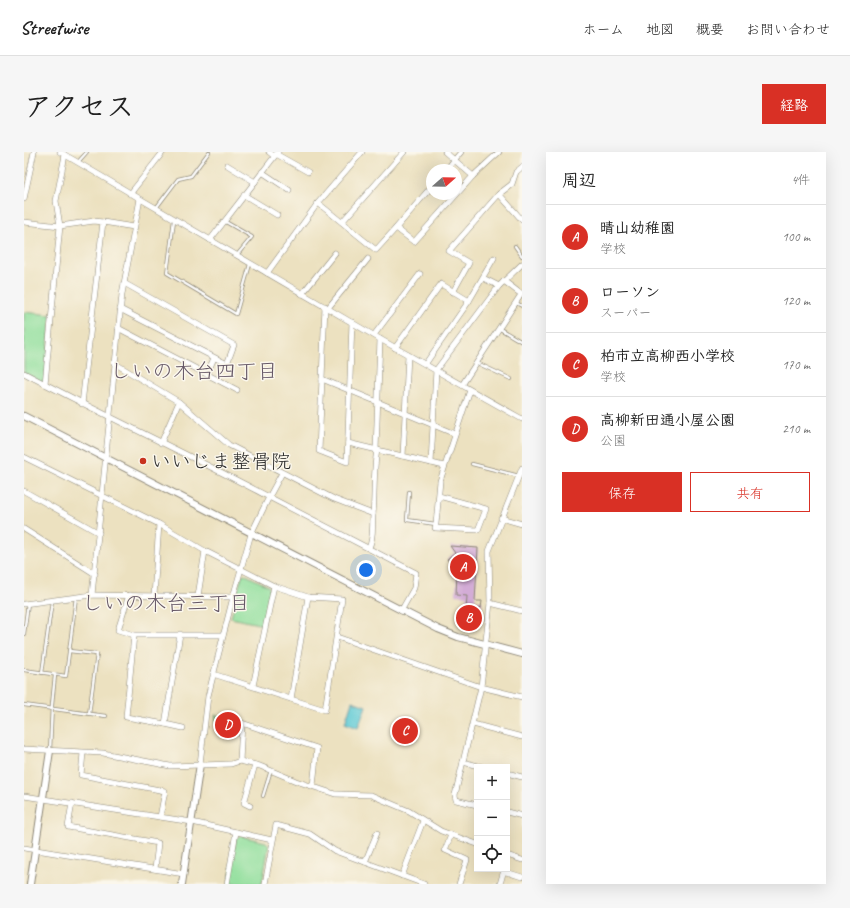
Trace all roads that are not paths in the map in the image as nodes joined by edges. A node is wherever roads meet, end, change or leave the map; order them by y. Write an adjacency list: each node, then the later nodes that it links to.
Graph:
1 (34, 152): 28 (street)
2 (60, 152): 13 (street)
3 (87, 152): 15 (lane)
4 (163, 152): 25 (street)
5 (209, 152): 31 (lane)
6 (269, 152): 12 (street)
7 (362, 152): 30 (street)
8 (404, 152): 38 (street)
9 (445, 152): 14 (street)
10 (462, 152): 14 (street)
11 (499, 152): 21 (street)
12 (276, 154): 19 (street); 20 (street)
13 (65, 155): 15 (street); 39 (street)
14 (454, 160): 16 (street); 21 (street)
15 (78, 162): 25 (street)
16 (451, 164)
17 (227, 165): 22 (street)
18 (522, 167): 26 (street)
19 (262, 172): 22 (street); 23 (street)
20 (308, 172)
21 (474, 176): 41 (street)
22 (255, 182): 27 (street)
23 (290, 190)
24 (426, 193): 41 (street)
25 (130, 194): 29 (street)
26 (499, 194): 34 (street); 57 (street)
27 (244, 195): 32 (street); 35 (street)
28 (24, 199)
29 (140, 199): 31 (street); 40 (street)
30 (318, 203): 38 (street); 51 (street)
31 (156, 208): 33 (street)
32 (277, 215)
33 (174, 219): 42 (street); 49 (lane)
34 (522, 220)
35 (224, 221): 42 (street); 45 (lane)
36 (24, 222): 39 (street)
37 (103, 222): 39 (street); 40 (street); 89 (street)
38 (342, 222): 41 (street)
39 (60, 226): 82 (street)
40 (134, 227): 55 (street)
41 (396, 228)
42 (210, 240): 45 (street)
43 (515, 246): 46 (lane)
44 (335, 253): 58 (street)
45 (237, 256): 49 (street)
46 (522, 256)
47 (494, 258): 53 (street)
48 (368, 259): 63 (street)
49 (250, 264): 51 (street)
50 (522, 264): 54 (street)
51 (267, 273): 58 (street)
52 (420, 274): 68 (street)
53 (483, 278): 56 (street); 60 (street)
54 (504, 281): 56 (street); 59 (street)
55 (124, 283): 64 (street); 73 (street)
56 (499, 286): 77 (street)
57 (453, 292): 60 (street); 71 (street)
58 (302, 294): 63 (street)
59 (522, 294): 61 (street)
60 (469, 301): 75 (street)
61 (516, 302): 62 (lane); 67 (street)
62 (522, 306)
63 (326, 307): 65 (street); 81 (street)
64 (120, 310): 66 (street); 73 (street)
65 (352, 322): 68 (street); 85 (street)
66 (118, 328): 74 (street); 79 (street)
67 (499, 329): 70 (lane); 76 (street)
68 (374, 335): 69 (street)
69 (380, 339): 71 (street); 88 (street)
70 (522, 342)
71 (395, 348): 72 (street)
72 (408, 355): 75 (street); 90 (street)
73 (214, 358): 79 (street)
74 (114, 363): 87 (street); 92 (street)
75 (426, 363): 77 (street)
76 (477, 363): 80 (lane); 83 (street)
77 (436, 370): 83 (street); 94 (street)
78 (24, 373): 82 (street)
79 (207, 374): 84 (street)
80 (511, 378)
81 (322, 379): 85 (street); 97 (street)
82 (45, 384): 89 (street)
83 (462, 385): 86 (street)
84 (237, 390)
85 (350, 390): 88 (street); 97 (street)
86 (470, 390): 93 (street); 95 (street)
87 (179, 402): 96 (street); 106 (street)
88 (378, 402): 90 (street); 98 (street)
89 (82, 404): 92 (street)
90 (406, 413): 94 (street); 99 (street)
91 (24, 416): 101 (street)
92 (109, 418): 96 (street); 101 (street)
93 (522, 418)
94 (434, 425): 95 (street); 102 (street)
95 (455, 434): 104 (street)
96 (161, 443): 111 (street)
97 (348, 443): 98 (street)
98 (377, 450): 99 (street); 112 (street)
99 (403, 456): 102 (street)
100 (24, 457): 109 (street)
101 (106, 458): 109 (street); 119 (street)
102 (431, 463): 104 (street)
103 (472, 464): 105 (lane)
104 (444, 466): 110 (street)
105 (521, 472): 113 (street)
106 (282, 473): 111 (street); 112 (street)
107 (24, 491): 118 (street)
108 (409, 492): 115 (lane)
109 (103, 496): 114 (street); 118 (street)
110 (439, 496): 115 (street); 115 (street)
111 (269, 497): 119 (street); 120 (street)
112 (373, 514): 120 (street)
113 (501, 518): 116 (street); 133 (street)
114 (159, 524): 121 (street); 127 (street)
115 (436, 524)
116 (522, 524)
117 (24, 529): 123 (street)
118 (99, 533): 123 (street)
119 (250, 534): 122 (street); 135 (street)
120 (368, 548): 135 (street)
121 (205, 551): 122 (street); 128 (street)
122 (240, 568): 124 (street); 130 (street)
123 (94, 574): 125 (street)
124 (274, 586): 131 (street); 149 (street)
125 (92, 595): 126 (street); 129 (street)
126 (129, 595): 127 (street); 139 (street)
127 (154, 596): 128 (street)
128 (198, 596): 130 (street)
129 (76, 597): 132 (street); 143 (lane)
130 (233, 597): 140 (street)
131 (308, 597): 141 (street); 152 (street)
132 (52, 600): 134 (street); 146 (lane)
133 (490, 603): 136 (street); 142 (street)
134 (26, 604): 137 (lane)
135 (401, 611): 142 (street)
136 (522, 611)
137 (24, 634)
138 (180, 634): 139 (street); 140 (street); 157 (street)
139 (134, 635): 157 (street)
140 (223, 635): 147 (street)
141 (337, 637): 150 (street); 152 (street)
142 (485, 645): 144 (street); 150 (street)
143 (69, 651): 148 (lane); 155 (lane)
144 (522, 654)
145 (24, 670): 146 (lane)
146 (42, 673): 148 (lane)
147 (213, 674): 149 (street); 166 (street)
148 (56, 675): 154 (lane)
149 (253, 686): 152 (street)
150 (481, 687): 151 (street); 158 (street)
151 (522, 697)
152 (291, 699)
153 (24, 705): 154 (lane)
154 (52, 709): 155 (lane); 162 (lane)
155 (89, 714): 156 (lane)
156 (106, 716)
157 (165, 724): 159 (street)
158 (473, 724): 160 (street); 165 (street)
159 (183, 728)
160 (522, 737)
161 (24, 749): 162 (street)
162 (50, 751): 163 (street); 175 (street)
163 (83, 753): 166 (street); 181 (street)
164 (240, 761): 166 (street); 167 (street); 172 (street)
165 (463, 762): 168 (street); 177 (street)
166 (200, 764): 183 (street)
167 (255, 765): 169 (street); 178 (street)
168 (474, 765)
169 (271, 770): 172 (street); 174 (lane)
170 (510, 774): 171 (street)
171 (522, 777)
172 (313, 786): 182 (street)
173 (24, 796): 175 (street)
174 (263, 796)
175 (42, 799): 176 (street); 190 (street)
176 (72, 803): 181 (street); 194 (street)
177 (474, 804)
178 (250, 806)
179 (510, 813): 180 (street)
180 (522, 816)
181 (160, 817): 183 (street)
182 (423, 821): 186 (street); 198 (street)
183 (192, 822): 184 (street); 197 (street)
184 (236, 832): 187 (street); 202 (street)
185 (377, 833): 193 (street)
186 (451, 835): 188 (street); 205 (street)
187 (272, 840): 193 (street); 203 (street)
188 (474, 843)
189 (24, 848): 190 (street)
190 (35, 850): 194 (street); 200 (street)
191 (510, 857): 192 (street)
192 (522, 860)
193 (365, 862): 198 (street)
194 (154, 869): 197 (street)
195 (503, 872): 206 (street)
196 (509, 872): 199 (street)
197 (184, 874): 201 (street)
198 (402, 876): 204 (street)
199 (522, 877)
200 (30, 884)
201 (182, 884)
202 (227, 884)
203 (265, 884)
204 (424, 884)
205 (459, 884)
206 (500, 884)

